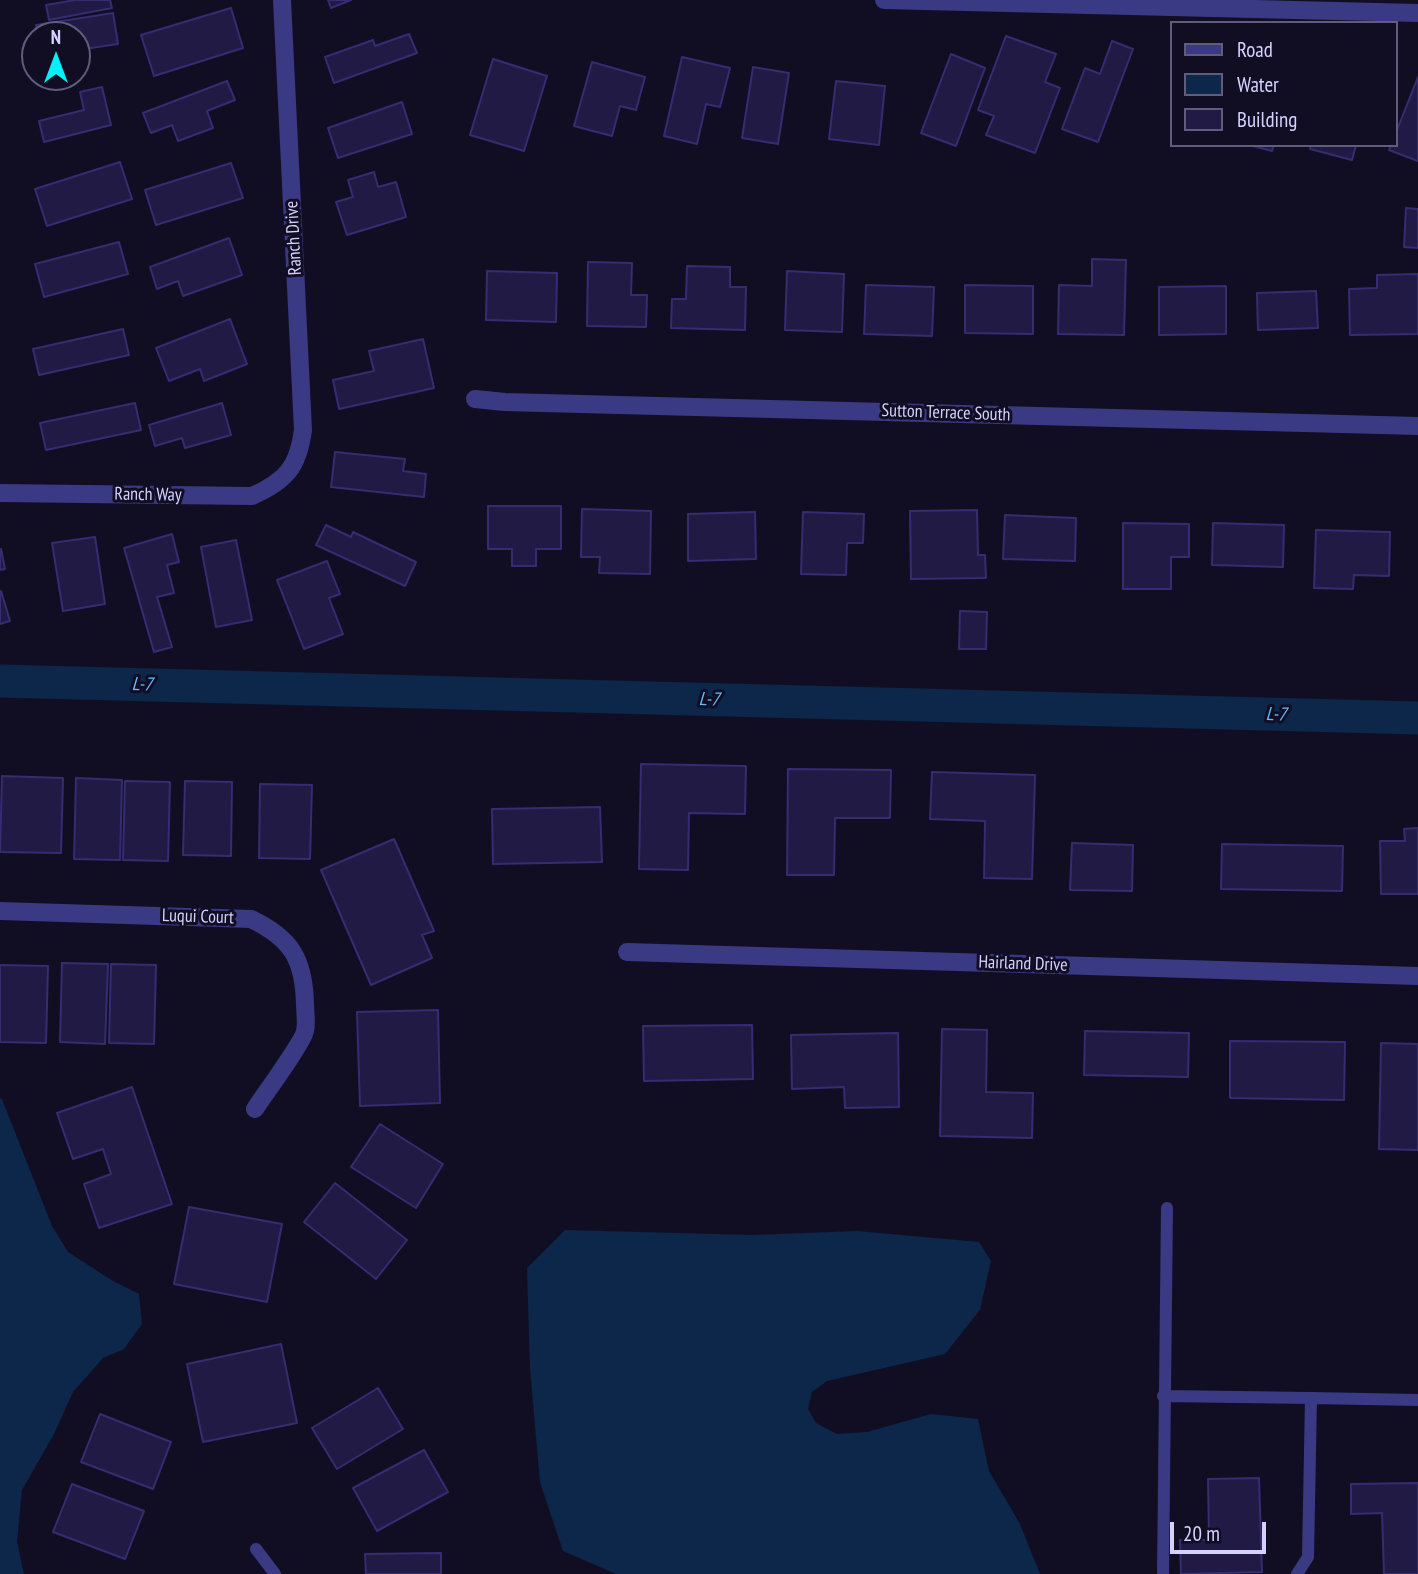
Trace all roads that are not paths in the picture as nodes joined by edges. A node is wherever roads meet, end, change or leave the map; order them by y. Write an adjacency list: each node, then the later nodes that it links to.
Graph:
1 (282, 0): 6 (street, Ranch Drive)
2 (884, 0): 3 (street)
3 (1418, 13)
4 (475, 399): 5 (street, Sutton Terrace South)
5 (1418, 426)
6 (289, 472): 7 (street, Ranch Way)
7 (0, 493)
8 (0, 911): 11 (street, Luqui Court)
9 (628, 952): 10 (street, Hairland Drive)
10 (1418, 976)
11 (255, 1109)
12 (1167, 1208): 13 (lane)
13 (1163, 1396): 14 (lane); 18 (lane)
14 (1311, 1398): 15 (lane); 19 (lane)
15 (1418, 1400)
16 (256, 1549): 17 (lane)
17 (275, 1574)
18 (1163, 1574)
19 (1297, 1574)

